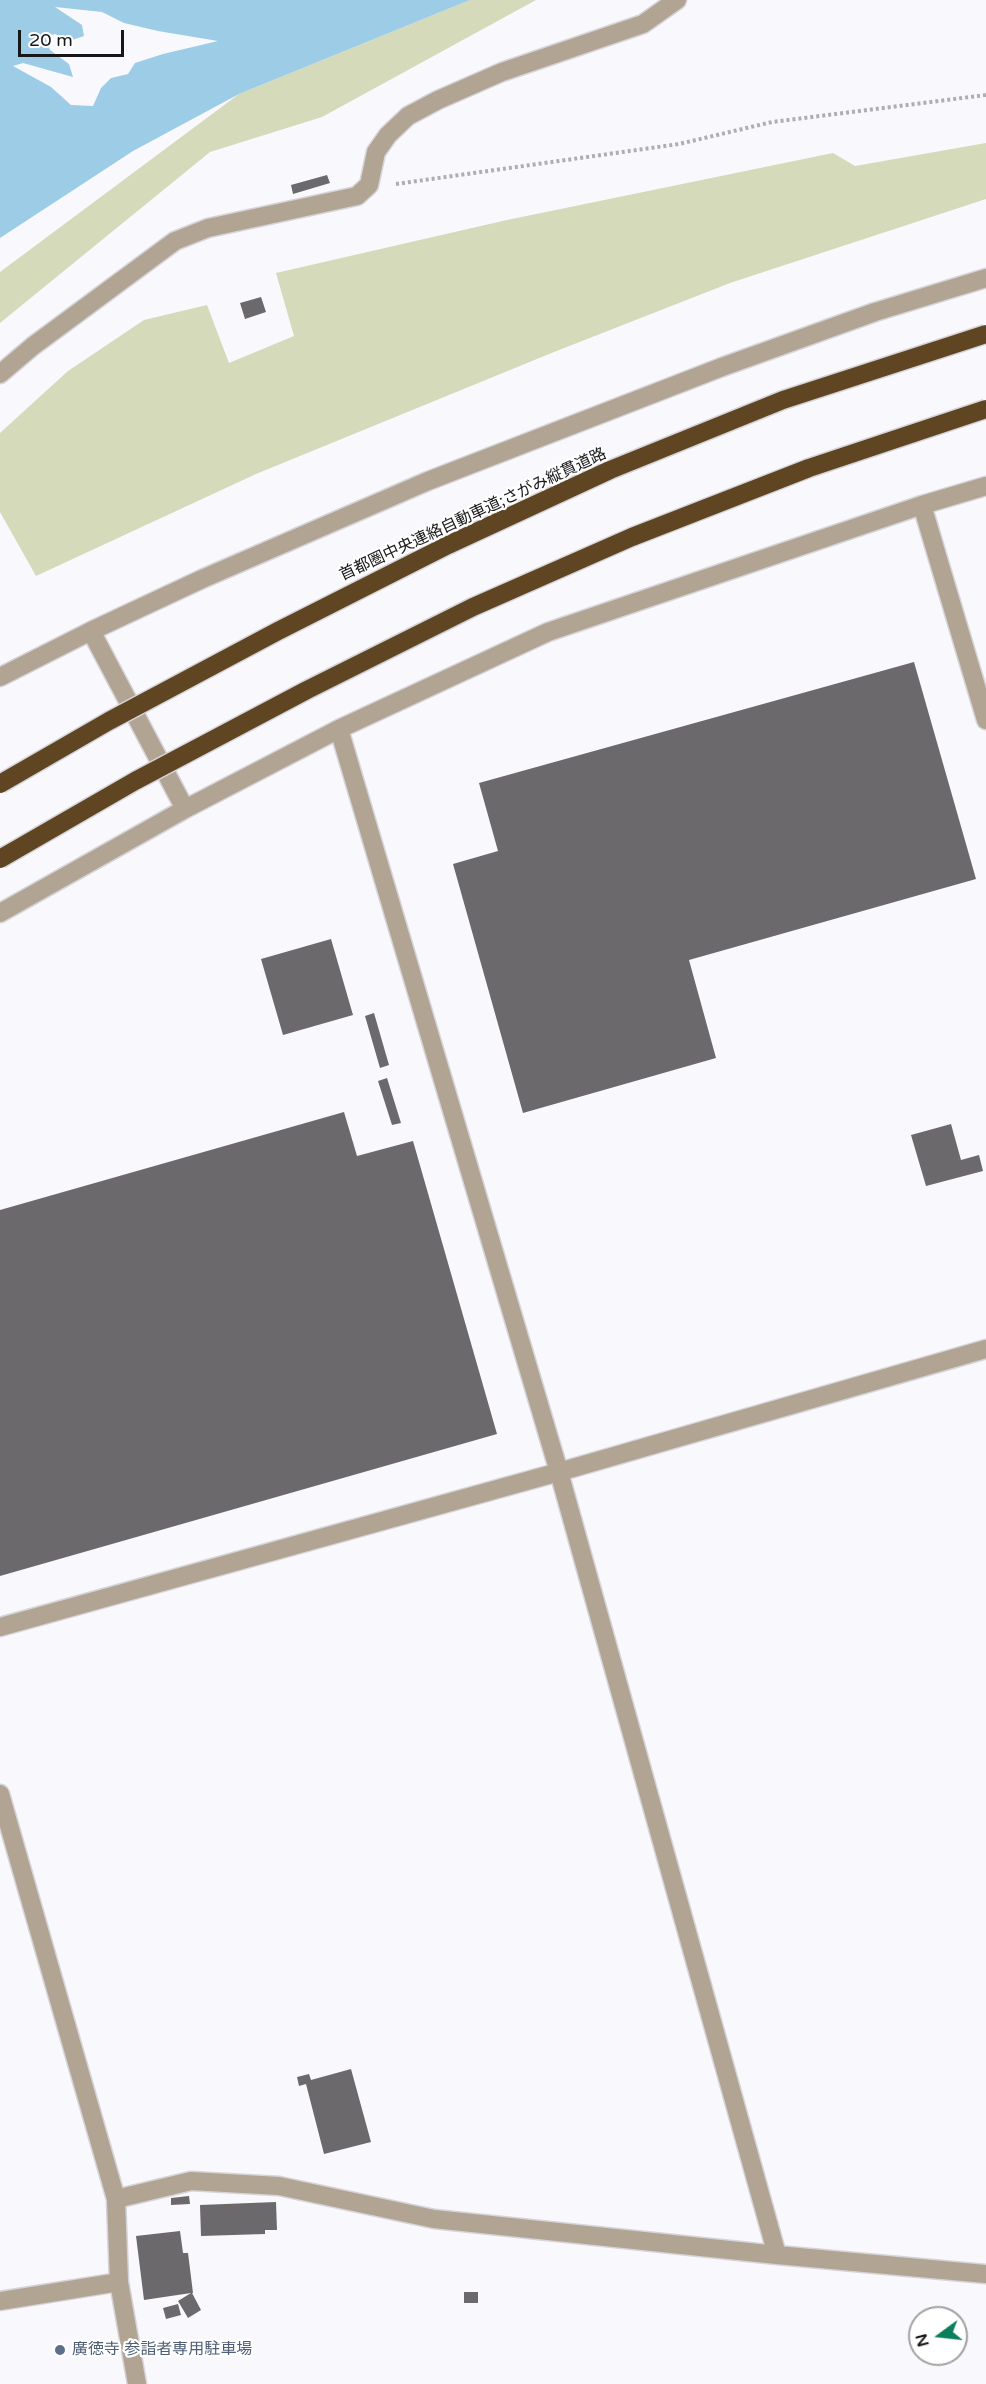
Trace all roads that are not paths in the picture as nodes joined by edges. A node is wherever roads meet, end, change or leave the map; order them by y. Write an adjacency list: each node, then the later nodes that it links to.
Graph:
1 (677, 0): 4 (street)
2 (986, 278): 8 (street)
3 (986, 334): 12 (highway, 首都圏中央連絡自動車道;さがみ縦貫道路, bridge)
4 (0, 374)
5 (986, 409): 14 (highway, bridge)
6 (986, 486): 7 (street)
7 (922, 505): 10 (street); 11 (street)
8 (91, 631): 9 (street); 13 (street)
9 (0, 676)
10 (986, 720)
11 (339, 729): 13 (street); 17 (street)
12 (0, 784)
13 (185, 809): 15 (street)
14 (0, 859)
15 (0, 913)
16 (986, 1349): 17 (street)
17 (559, 1472): 18 (street); 21 (street)
18 (0, 1627)
19 (0, 1794): 20 (street)
20 (116, 2199): 21 (street); 23 (street)
21 (777, 2255): 22 (street)
22 (986, 2274)
23 (119, 2282): 24 (street); 25 (street)
24 (0, 2301)
25 (137, 2384)

